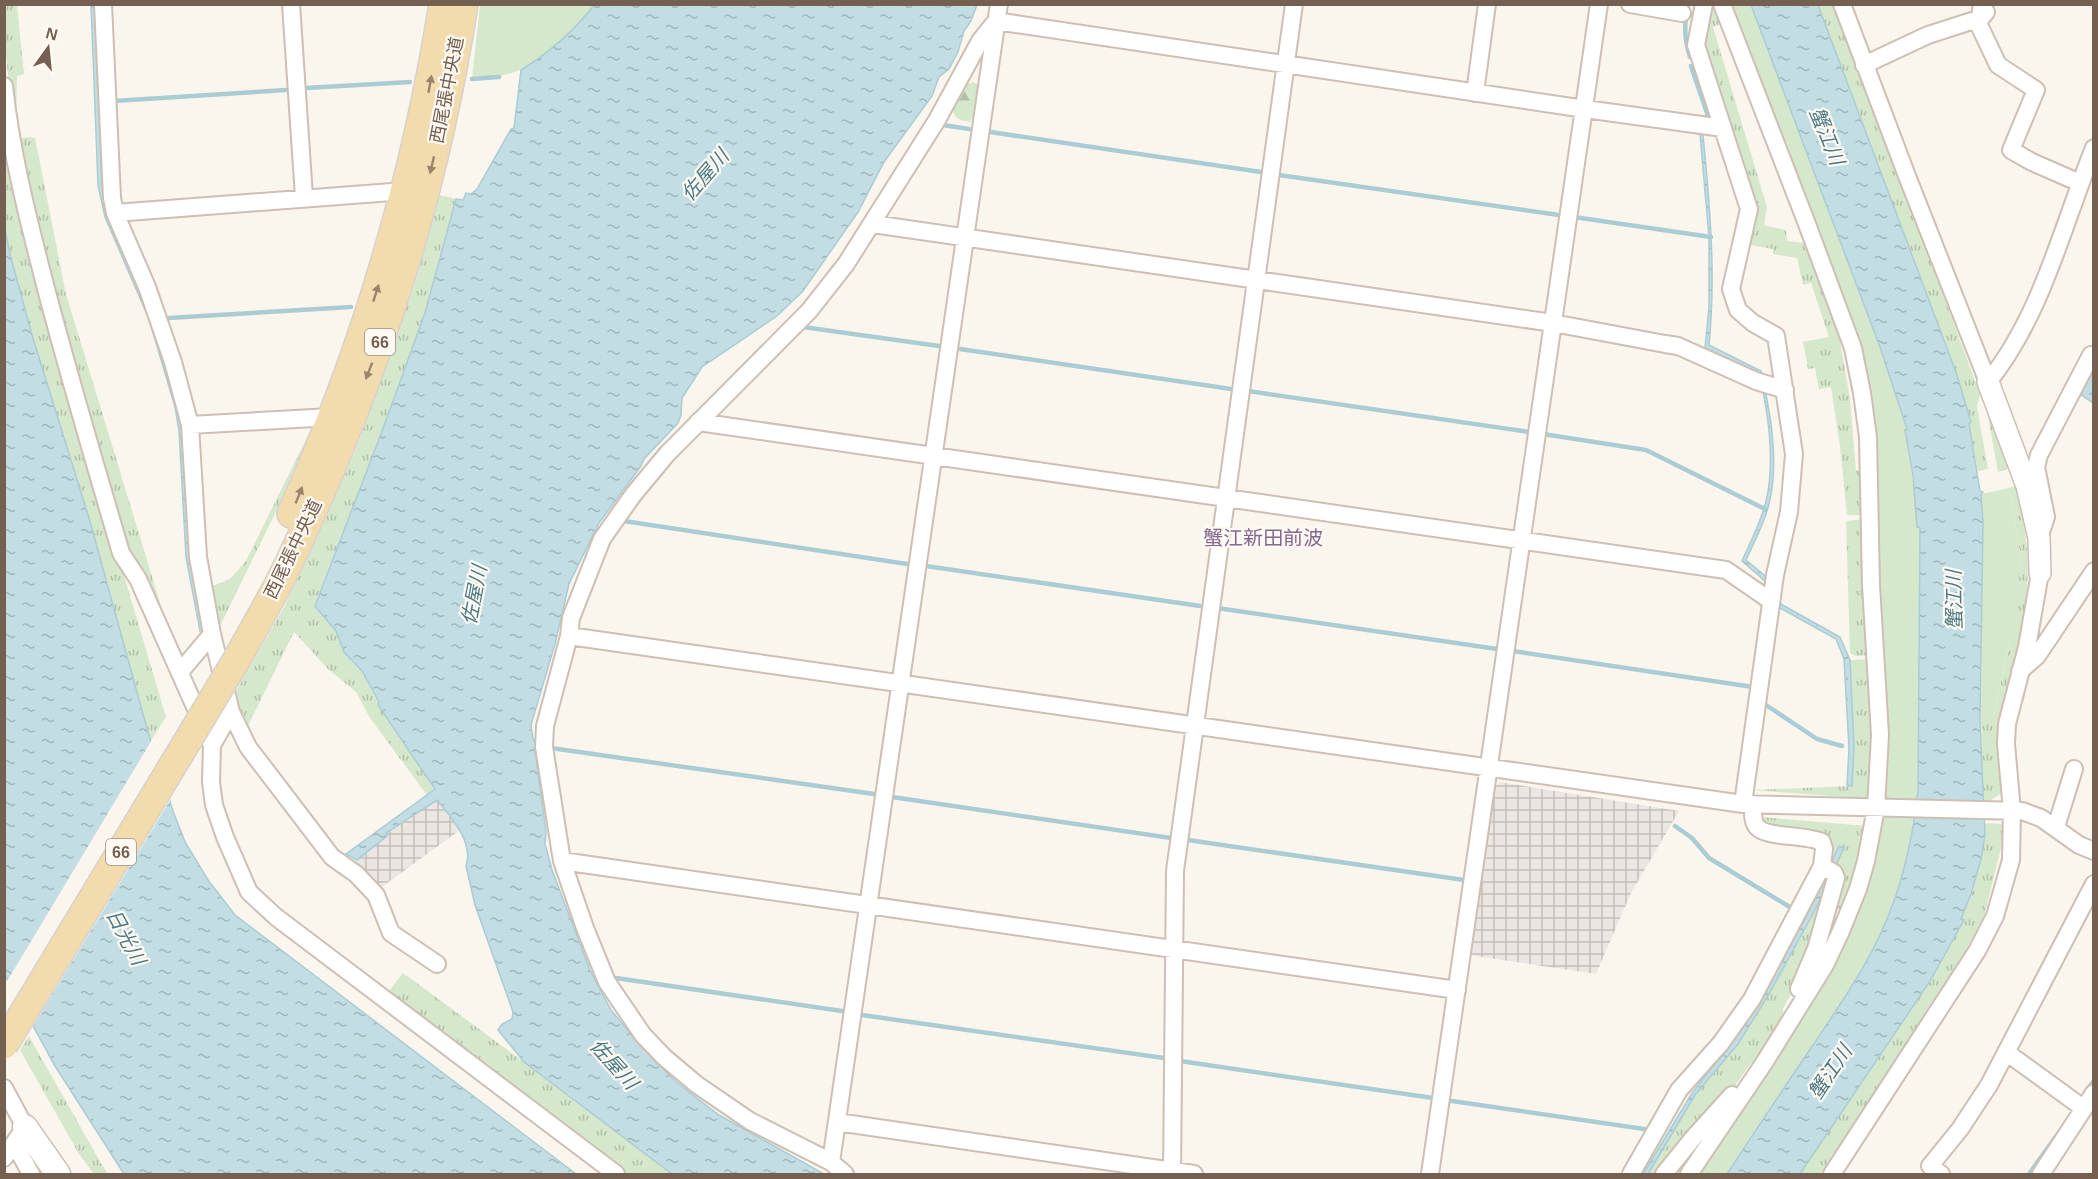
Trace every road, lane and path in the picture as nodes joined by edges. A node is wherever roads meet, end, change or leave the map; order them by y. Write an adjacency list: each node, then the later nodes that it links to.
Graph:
1 (103, 4): 26 (street)
2 (291, 4): 25 (street)
3 (443, 4): 24 (main road, 西尾張中央道 / 66, one-way to 3)
4 (464, 4): 45 (main road, 西尾張中央道 / 66, one-way to 45)
5 (1294, 4): 16 (street)
6 (1487, 4): 19 (street)
7 (1599, 4): 20 (street)
8 (1630, 4): 15 (street)
9 (1704, 4): 21 (street)
10 (1722, 4): 55 (street)
11 (1842, 4): 17 (street)
12 (1993, 4): 13 (street)
13 (1982, 11): 17 (street); 23 (street)
14 (997, 13): 16 (street); 27 (street); 28 (street)
15 (1682, 13)
16 (1286, 64): 19 (street); 29 (street)
17 (1864, 65): 32 (street)
18 (4, 86): 47 (street)
19 (1475, 93): 20 (street)
20 (1585, 109): 21 (street); 30 (street)
21 (1724, 128): 33 (street)
22 (2094, 147): 23 (street)
23 (2080, 183): 32 (street)
24 (405, 190): 25 (street); 34 (main road, 西尾張中央道 / 66, one-way to 24)
25 (304, 197): 26 (street)
26 (115, 213): 36 (street)
27 (873, 224): 28 (street); 35 (street)
28 (966, 238): 29 (street); 37 (street)
29 (1256, 280): 30 (street); 38 (street)
30 (1552, 323): 33 (street); 40 (street)
31 (2091, 355): 39 (street)
32 (1988, 382): 39 (street)
33 (1770, 385): 43 (street)
34 (331, 417): 36 (street); 45 (main road, 西尾張中央道 / 66, one-way to 34)
35 (698, 422): 37 (street); 44 (street)
36 (190, 425): 45 (street)
37 (934, 456): 38 (street); 48 (street)
38 (1226, 498): 40 (street); 50 (street)
39 (2038, 537): 42 (street)
40 (1521, 541): 43 (street); 52 (street)
41 (2094, 571): 46 (street)
42 (2040, 573): 46 (street)
43 (1771, 601): 54 (street)
44 (569, 636): 48 (street); 59 (street)
45 (226, 645): 47 (street); 49 (street); 66 (main road, 西尾張中央道 / 66); 68 (main road, 西尾張中央道 / 66, bridge)
46 (2020, 671): 56 (street)
47 (180, 672): 51 (street)
48 (900, 682): 50 (street); 62 (street)
49 (231, 712): 51 (street); 64 (street)
50 (1195, 725): 52 (street); 63 (street)
51 (213, 745): 81 (street)
52 (1490, 768): 54 (street); 65 (street)
53 (2074, 769): 57 (street)
54 (1748, 804): 55 (street); 60 (street)
55 (1879, 808): 56 (street); 67 (street)
56 (2006, 811): 57 (street); 88 (street)
57 (2056, 827): 58 (street)
58 (2094, 851)
59 (562, 861): 62 (street); 77 (street)
60 (1828, 869): 67 (street); 85 (street)
61 (2094, 884): 69 (street)
62 (869, 905): 63 (street); 74 (street)
63 (1173, 949): 65 (street); 78 (street)
64 (437, 964)
65 (1457, 990): 84 (street)
66 (4, 1012)
67 (1794, 1014): 70 (street)
68 (4, 1045)
69 (2006, 1052): 73 (street); 89 (street)
70 (1764, 1063): 86 (street); 87 (street)
71 (4, 1088): 75 (street)
72 (2094, 1093): 73 (street)
73 (2084, 1108): 90 (street)
74 (837, 1122): 77 (street); 78 (street)
75 (20, 1135): 76 (street); 79 (street); 80 (main road)
76 (4, 1158)
77 (831, 1162): 82 (street)
78 (1172, 1173): 83 (street)
79 (31, 1174)
80 (58, 1174)
81 (616, 1174)
82 (845, 1174)
83 (1194, 1174)
84 (1430, 1174)
85 (1631, 1174)
86 (1664, 1174)
87 (1689, 1174)
88 (1832, 1174)
89 (1941, 1174)
90 (2041, 1174)

